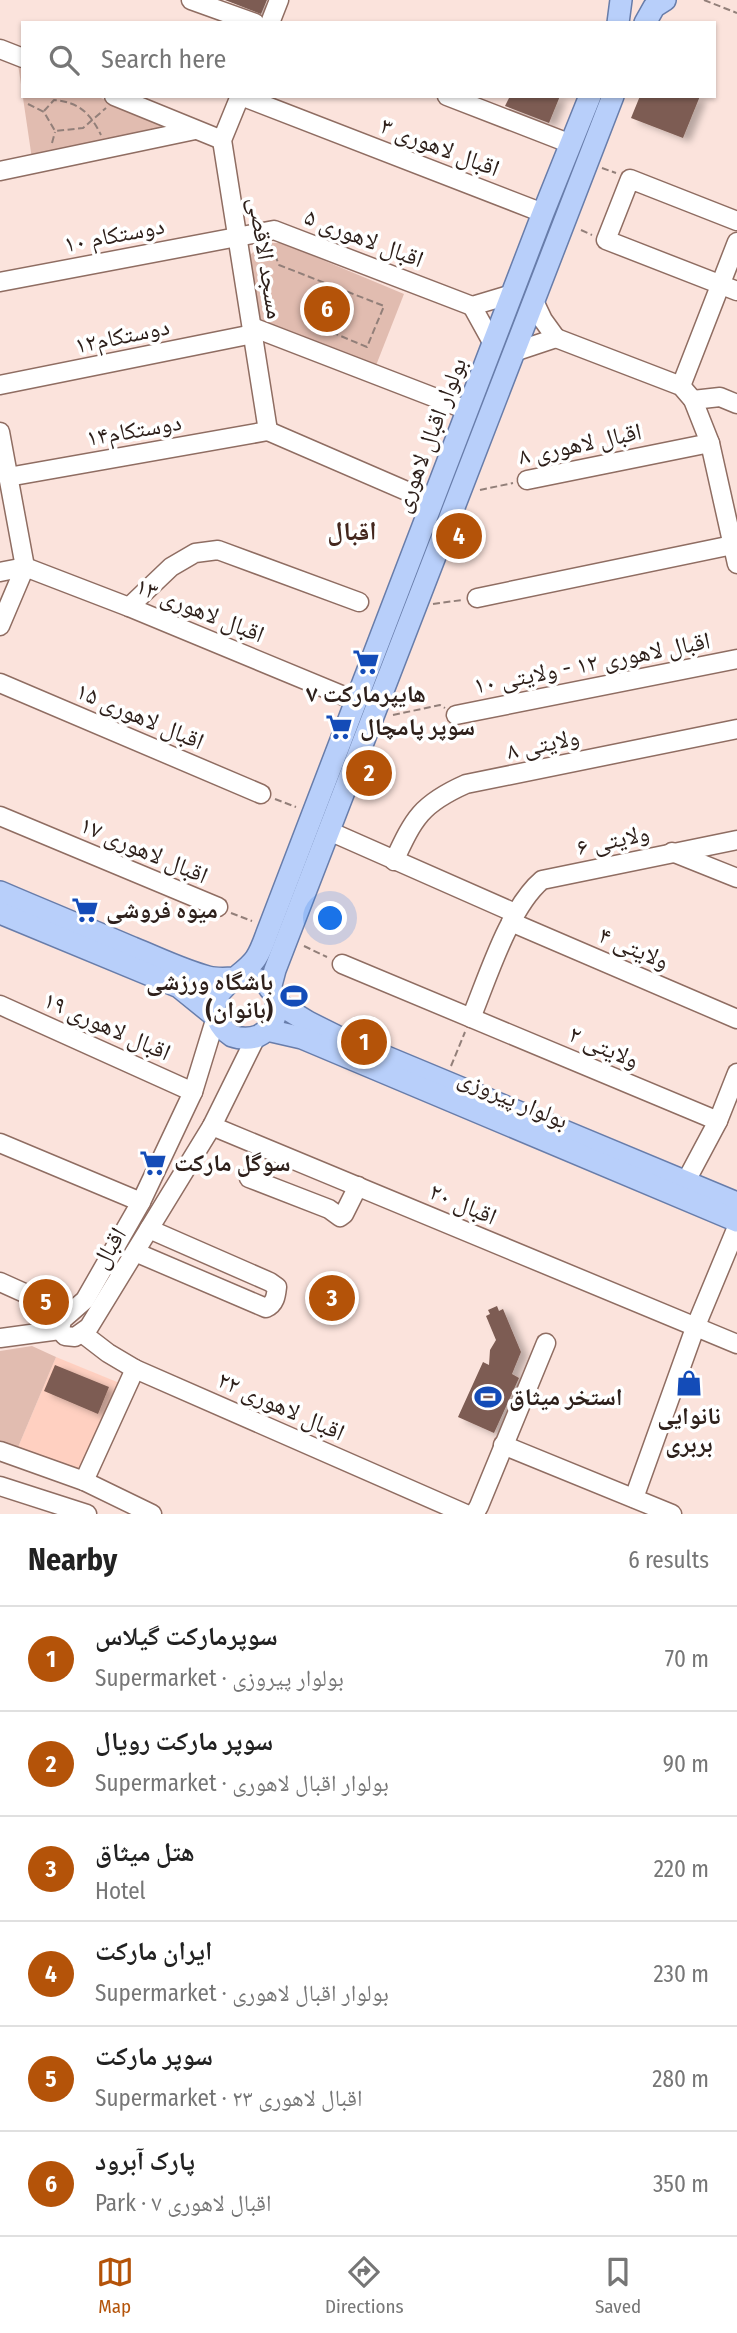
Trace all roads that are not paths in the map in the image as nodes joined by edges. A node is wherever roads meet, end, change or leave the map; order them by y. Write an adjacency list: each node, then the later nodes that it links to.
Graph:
1 (191, 0): 3 (street)
2 (279, 0): 4 (street)
3 (249, 21)
4 (271, 21)
5 (0, 49): 6 (street)
6 (21, 58)
7 (21, 59): 8 (street)
8 (0, 64)
9 (119, 98): 15 (street)
10 (240, 98): 16 (street)
11 (246, 98): 19 (street, اقبال لاهوری ۳)
12 (452, 98): 17 (street)
13 (589, 98): 17 (main road, بولوار اقبال لاهوری)
14 (612, 98): 26 (main road, بولوار اقبال لاهوری)
15 (195, 130): 16 (street); 18 (street)
16 (222, 140): 21 (street, مسجد الاقصی)
17 (571, 144): 19 (main road, بولوار اقبال لاهوری)
18 (0, 170)
19 (543, 213): 25 (main road, بولوار اقبال لاهوری)
20 (737, 221): 24 (street)
21 (237, 236): 23 (street, دوستکام ۱۰); 27 (street, اقبال لاهوری ۵); 28 (street, مسجد الاقصی)
22 (737, 242): 24 (street)
23 (0, 282)
24 (729, 288): 33 (street)
25 (512, 294): 27 (street); 30 (main road, بولوار اقبال لاهوری)
26 (534, 301): 29 (street); 31 (main road, بولوار اقبال لاهوری)
27 (472, 306): 30 (street)
28 (252, 330): 32 (street, دوستکام۱۲); 36 (street); 37 (street, مسجد الاقصی)
29 (556, 338): 31 (street); 33 (street)
30 (493, 344): 36 (main road, بولوار اقبال لاهوری)
31 (514, 352): 52 (main road, بولوار اقبال لاهوری)
32 (0, 386)
33 (681, 386): 34 (street)
34 (693, 400): 35 (street); 39 (street)
35 (737, 404)
36 (467, 411): 42 (main road, بولوار اقبال لاهوری)
37 (268, 431): 40 (street, دوستکام۱۴); 42 (street)
38 (0, 432): 40 (street)
39 (710, 443): 41 (street, اقبال لاهوری ۸); 43 (street)
40 (5, 468): 45 (street)
41 (527, 480)
42 (432, 502): 50 (main road, بولوار اقبال لاهوری)
43 (735, 544): 44 (street); 47 (street)
44 (737, 564)
45 (25, 567): 46 (street); 49 (street, اقبال لاهوری ۱۳); 51 (street)
46 (0, 572)
47 (477, 598)
48 (359, 602): 49 (street)
49 (130, 607): 55 (street, اقبال لاهوری ۱۳)
50 (386, 621): 52 (main road); 55 (main road, بولوار اقبال لاهوری)
51 (0, 626)
52 (407, 628): 60 (main road, بولوار اقبال لاهوری)
53 (737, 659): 56 (street, اقبال لاهوری ۱۲ - ولایتی ۱۰)
54 (0, 683): 58 (street, اقبال لاهوری ۱۵)
55 (356, 701): 69 (main road, بولوار اقبال لاهوری)
56 (456, 715)
57 (737, 729): 63 (street, ولایتی ۸)
58 (261, 793)
59 (0, 817): 66 (street, اقبال لاهوری ۱۷)
60 (329, 831): 63 (street, ولایتی ۴); 69 (main road, بولوار اقبال لاهوری)
61 (737, 840): 62 (street, ولایتی ۶)
62 (672, 852): 64 (street); 68 (street, ولایتی ۶)
63 (394, 861): 68 (street, ولایتی ۴)
64 (737, 878)
65 (0, 892): 71 (main road)
66 (218, 907)
67 (0, 913): 74 (main road)
68 (513, 918): 75 (street, ولایتی ۶); 76 (street, ولایتی ۴)
69 (278, 933): 71 (main road, بولوار اقبال لاهوری); 72 (main road, بولوار اقبال لاهوری)
70 (342, 964): 75 (street, ولایتی ۲)
71 (232, 980): 72 (main road); 74 (main road)
72 (273, 996): 77 (main road); 84 (main road, بولوار پیروزی)
73 (0, 1005): 79 (street, اقبال لاهوری ۱۹)
74 (216, 1017): 77 (main road); 79 (street, اقبال)
75 (471, 1018): 80 (street, ولایتی ۲)
76 (737, 1019)
77 (262, 1034): 81 (street, اقبال); 88 (main road, بولوار پیروزی)
78 (737, 1073): 80 (street)
79 (193, 1092): 86 (street, اقبال)
80 (718, 1121): 84 (street)
81 (212, 1126): 85 (street, اقبال ۲۰); 90 (street, اقبال)
82 (0, 1143): 86 (street)
83 (249, 1178): 85 (street)
84 (687, 1181): 87 (main road, بولوار پیروزی)
85 (358, 1186): 94 (street, اقبال ۲۰)
86 (141, 1202): 93 (street, اقبال)
87 (737, 1203)
88 (737, 1221)
89 (737, 1227): 94 (street)
90 (149, 1229): 91 (street, اقبال); 91 (street)
91 (135, 1252): 96 (street, اقبال)
92 (0, 1282): 93 (street)
93 (69, 1313): 95 (street, اقبال)
94 (695, 1328): 99 (street, اقبال ۲۰); 105 (street)
95 (60, 1330): 96 (street); 97 (street)
96 (82, 1333): 100 (street, اقبال لاهوری ۲۲)
97 (0, 1338)
98 (546, 1343): 101 (street)
99 (737, 1344)
100 (135, 1369): 103 (street); 108 (street, اقبال لاهوری ۲۲)
101 (503, 1445): 105 (street); 109 (street)
102 (0, 1451): 103 (street)
103 (84, 1481): 107 (street)
104 (0, 1486): 106 (street)
105 (636, 1504): 110 (street)
106 (87, 1514)
107 (152, 1514)
108 (466, 1514)
109 (474, 1514)
110 (672, 1514)

